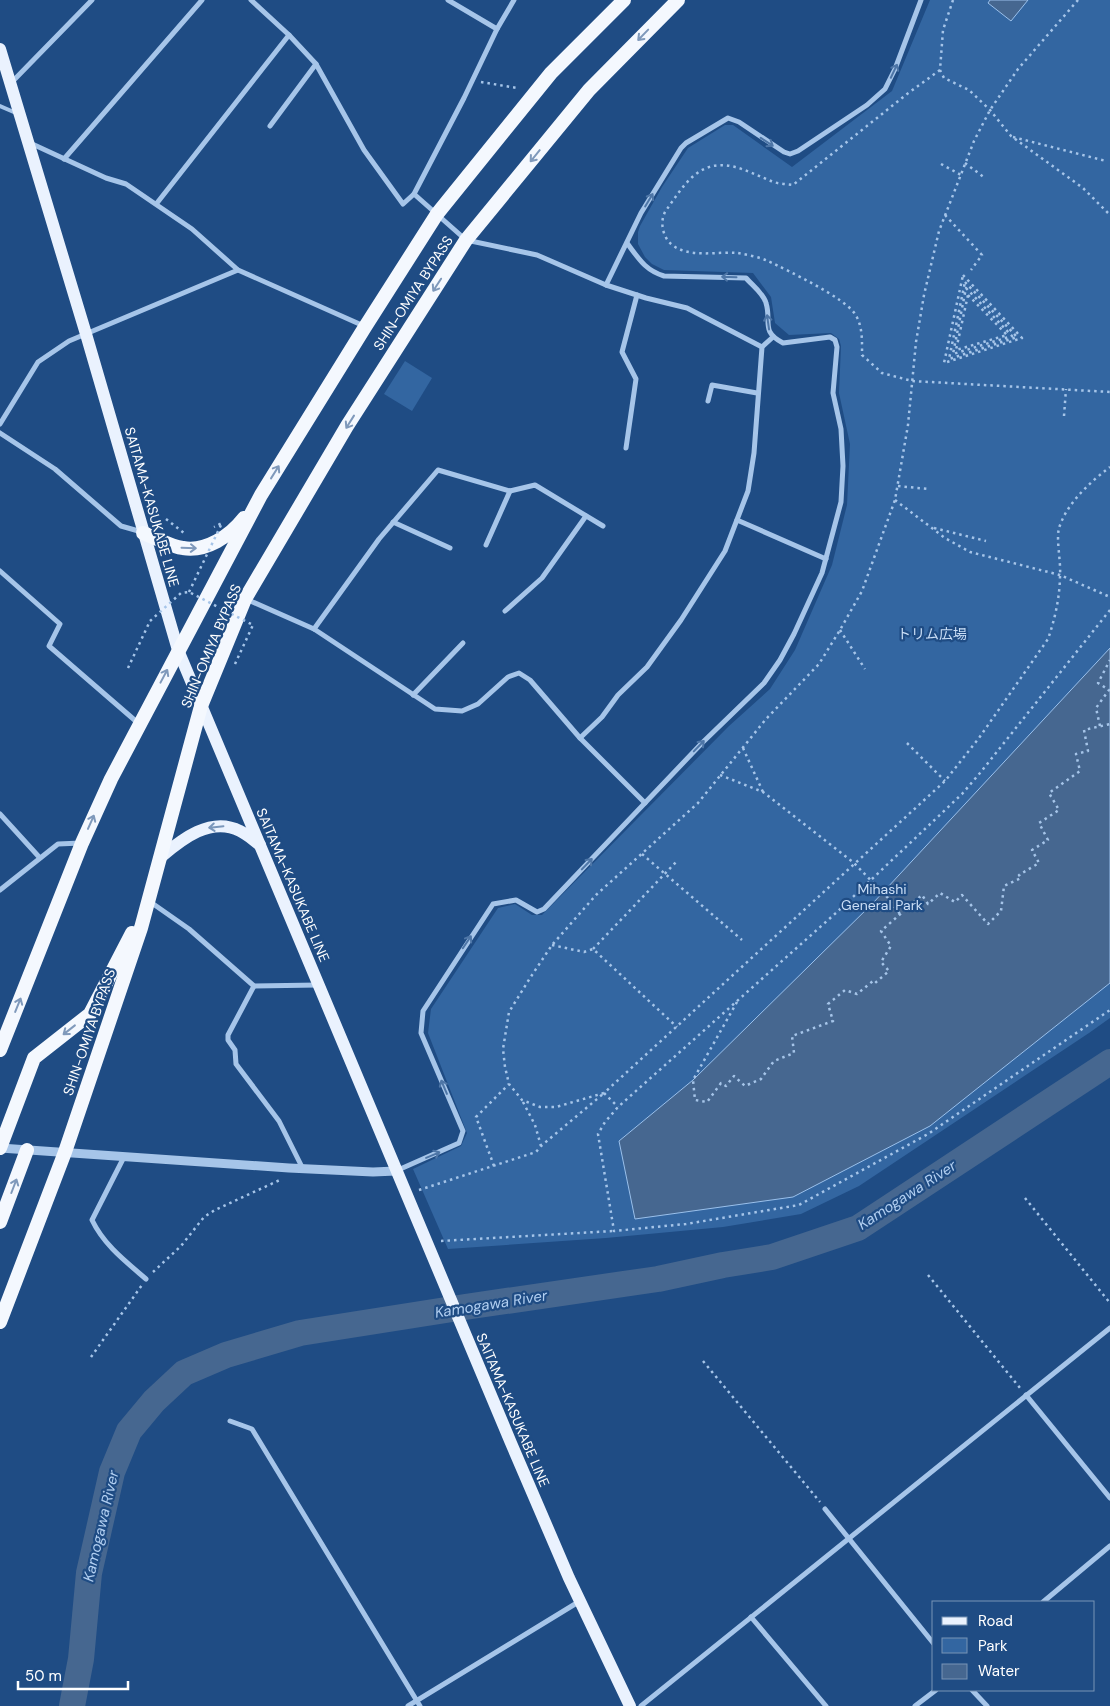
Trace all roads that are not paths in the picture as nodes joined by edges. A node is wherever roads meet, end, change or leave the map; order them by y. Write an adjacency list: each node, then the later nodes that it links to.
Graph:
1 (92, 0): 13 (street)
2 (202, 0): 18 (street)
3 (251, 0): 10 (street)
4 (448, 0): 9 (street)
5 (514, 0): 9 (street)
6 (624, 0): 21 (highway, SHIN-OMIYA BYPASS)
7 (678, 0): 22 (highway, SHIN-OMIYA BYPASS, one-way to 22)
8 (920, 0): 23 (street, one-way to 8)
9 (497, 28): 19 (street)
10 (289, 35): 12 (street); 20 (street)
11 (0, 49): 13 (main road, SAITAMA-KASUKABE LINE)
12 (316, 64): 16 (street); 19 (street)
13 (10, 83): 15 (main road, SAITAMA-KASUKABE LINE)
14 (0, 106): 15 (lane)
15 (21, 114): 17 (main road, SAITAMA-KASUKABE LINE)
16 (270, 126)
17 (30, 142): 18 (street); 28 (main road, SAITAMA-KASUKABE LINE)
18 (64, 159): 20 (street)
19 (414, 194): 21 (street)
20 (156, 203): 24 (street)
21 (438, 214): 22 (street); 27 (highway, SHIN-OMIYA BYPASS)
22 (466, 240): 25 (street); 47 (highway, SHIN-OMIYA BYPASS, one-way to 47)
23 (627, 243): 25 (street); 29 (street, one-way to 23)
24 (238, 270): 27 (street); 28 (street)
25 (606, 285): 26 (street)
26 (638, 296): 30 (street); 35 (street)
27 (365, 327): 37 (highway, SHIN-OMIYA BYPASS, one-way to 27)
28 (86, 334): 33 (street); 42 (main road, SAITAMA-KASUKABE LINE)
29 (773, 337): 30 (street); 45 (street)
30 (762, 347): 31 (street)
31 (757, 393): 32 (street); 39 (street)
32 (708, 401)
33 (0, 424)
34 (0, 433): 42 (street)
35 (626, 448)
36 (510, 490): 38 (street); 40 (street); 43 (street)
37 (262, 495): 42 (highway, one-way to 37); 51 (highway, SHIN-OMIYA BYPASS)
38 (586, 516): 41 (street); 48 (street)
39 (737, 520): 45 (street); 55 (street)
40 (393, 522): 44 (street); 49 (street)
41 (603, 526)
42 (143, 533): 51 (main road, SAITAMA-KASUKABE LINE)
43 (486, 545)
44 (450, 548)
45 (826, 559): 56 (street, one-way to 45)
46 (0, 571): 54 (street)
47 (245, 599): 49 (street); 53 (highway, SHIN-OMIYA BYPASS)
48 (505, 611)
49 (314, 629): 52 (street)
50 (463, 643): 52 (street)
51 (178, 650): 53 (main road, SAITAMA-KASUKABE LINE); 54 (highway, SHIN-OMIYA BYPASS, one-way to 51)
52 (413, 695): 55 (street)
53 (201, 706): 59 (main road, SAITAMA-KASUKABE LINE); 60 (highway, SHIN-OMIYA BYPASS)
54 (139, 723): 58 (highway, SHIN-OMIYA BYPASS, one-way to 54)
55 (580, 738): 56 (street)
56 (645, 803): 72 (street, one-way to 56)
57 (0, 814): 61 (street)
58 (82, 843): 61 (street); 66 (highway, SHIN-OMIYA BYPASS, one-way to 58)
59 (260, 845): 60 (main road, one-way to 60); 64 (main road, SAITAMA-KASUKABE LINE)
60 (161, 857): 63 (highway, SHIN-OMIYA BYPASS)
61 (40, 858): 62 (street)
62 (0, 890)
63 (149, 901): 65 (street); 67 (highway, one-way to 67); 69 (highway, SHIN-OMIYA BYPASS)
64 (318, 985): 65 (street); 72 (main road, SAITAMA-KASUKABE LINE)
65 (254, 986): 71 (street)
66 (0, 1050)
67 (0, 1148): 68 (street)
68 (28, 1150): 69 (street); 73 (highway, one-way to 68)
69 (65, 1152): 70 (street); 75 (highway, SHIN-OMIYA BYPASS)
70 (124, 1158): 71 (street); 74 (street)
71 (303, 1169): 72 (street)
72 (396, 1171): 83 (main road, SAITAMA-KASUKABE LINE)
73 (0, 1222)
74 (146, 1279)
75 (0, 1322)
76 (1110, 1328): 77 (street)
77 (1026, 1396): 79 (street); 81 (street)
78 (230, 1421): 89 (street)
79 (1110, 1498)
80 (825, 1509): 81 (street)
81 (848, 1539): 85 (street); 86 (street)
82 (1110, 1546): 84 (street)
83 (580, 1601): 89 (street); 91 (main road, SAITAMA-KASUKABE LINE)
84 (1044, 1601)
85 (751, 1617): 92 (street); 93 (street)
86 (932, 1642)
87 (935, 1691): 94 (street)
88 (973, 1691): 95 (street)
89 (418, 1703): 90 (street)
90 (408, 1706)
91 (630, 1706)
92 (641, 1706)
93 (826, 1706)
94 (914, 1706)
95 (987, 1706)

